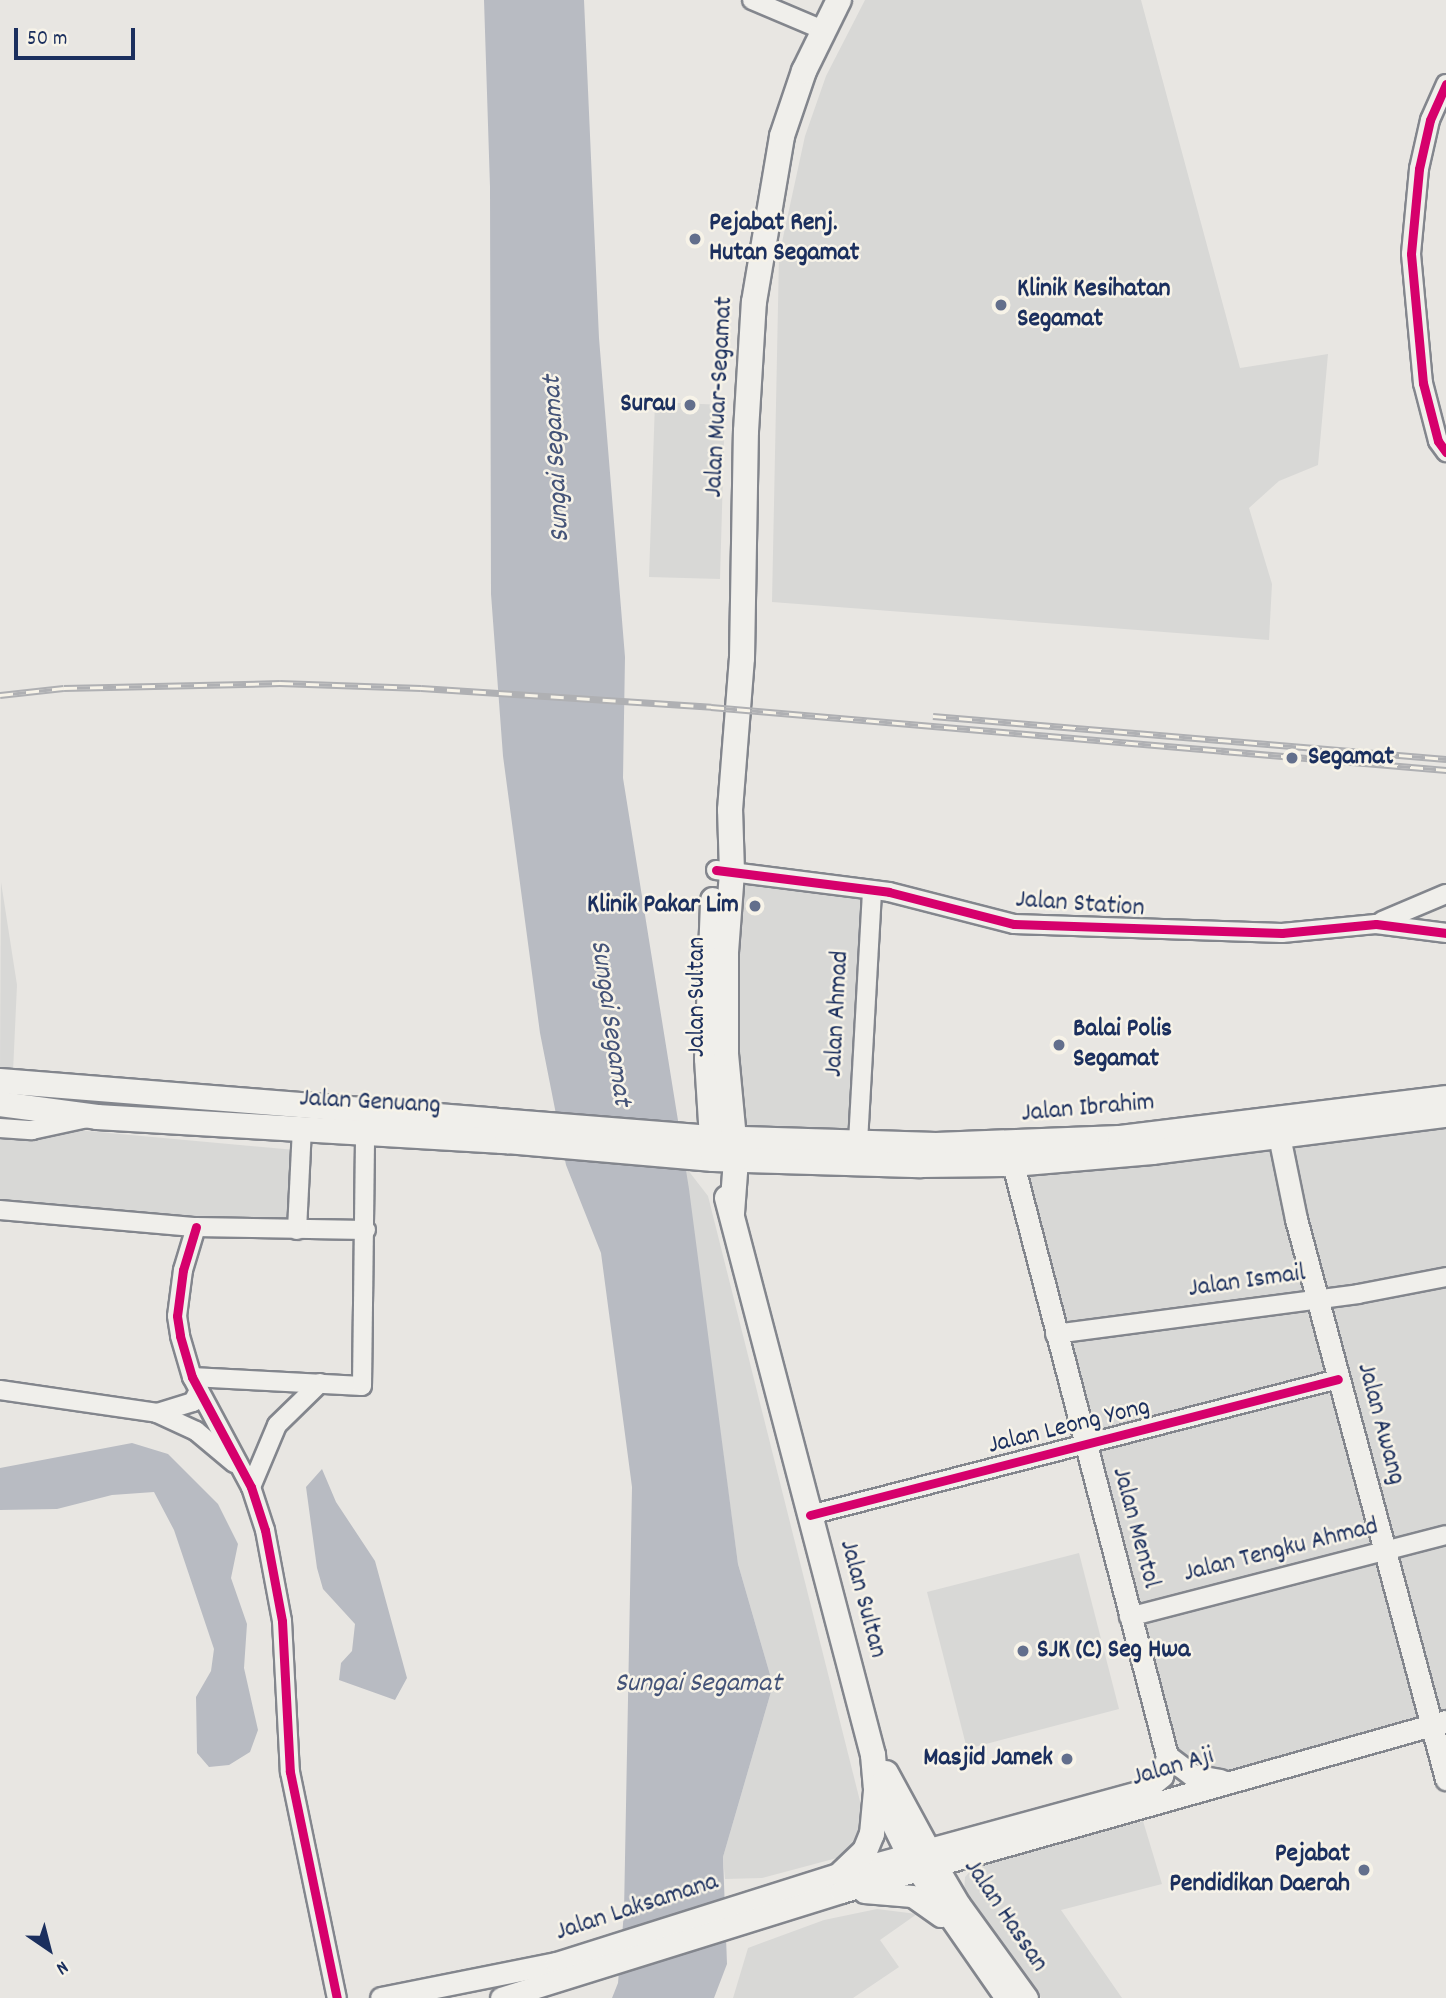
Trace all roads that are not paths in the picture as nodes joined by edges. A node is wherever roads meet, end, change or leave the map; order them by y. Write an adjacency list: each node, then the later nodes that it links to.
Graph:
1 (751, 0): 3 (street)
2 (839, 0): 3 (highway, Jalan Muar-Segamat)
3 (823, 30): 6 (highway, Jalan Muar-Segamat)
4 (1446, 84): 5 (street)
5 (1446, 452)
6 (730, 810): 7 (highway, Jalan Sultan)
7 (724, 871): 8 (street, Jalan Station); 27 (highway, Jalan Sultan)
8 (872, 890): 10 (street, Jalan Station); 26 (street, Jalan Ahmad)
9 (1446, 894): 10 (street, Jalan Station)
10 (1376, 924): 11 (street, Jalan Station)
11 (1446, 933)
12 (0, 1081): 13 (highway, Jalan Genuang)
13 (133, 1093): 14 (highway, Jalan Genuang); 19 (highway)
14 (190, 1097): 20 (highway); 23 (highway, Jalan Genuang)
15 (1446, 1098): 26 (highway, Jalan Ibrahim)
16 (0, 1104): 18 (highway, Jalan Genuang)
17 (1446, 1115): 25 (highway, Jalan Ibrahim)
18 (97, 1117): 19 (highway, Jalan Genuang); 21 (street)
19 (130, 1119): 20 (highway, Jalan Genuang)
20 (206, 1124): 22 (highway, Jalan Genuang)
21 (0, 1128)
22 (302, 1129): 24 (highway, Jalan Genuang); 31 (street)
23 (504, 1131): 24 (highway, Jalan Genuang); 27 (highway, Jalan Genuang)
24 (365, 1132): 32 (street)
25 (1279, 1136): 28 (highway, Jalan Ibrahim); 34 (main road, Jalan Awang)
26 (858, 1142): 27 (highway, Jalan Ibrahim)
27 (712, 1148): 28 (highway, Jalan Ibrahim); 44 (highway, Jalan Sultan)
28 (1013, 1164): 35 (main road, Jalan Mentol)
29 (0, 1210): 30 (street)
30 (196, 1227): 31 (street); 37 (street)
31 (297, 1230): 32 (street)
32 (366, 1230): 38 (street)
33 (1446, 1277): 34 (street, Jalan Ismail)
34 (1318, 1298): 35 (street, Jalan Ismail); 36 (main road, Jalan Awang)
35 (1055, 1334): 41 (main road, Jalan Mentol)
36 (1338, 1379): 41 (street, Jalan Leong Yong); 46 (main road, Jalan Awang)
37 (195, 1383): 38 (street); 40 (street); 42 (street)
38 (320, 1383): 43 (street)
39 (0, 1390): 40 (street)
40 (157, 1413): 42 (street)
41 (1084, 1444): 44 (street, Jalan Leong Yong); 47 (main road, Jalan Mentol)
42 (238, 1466): 43 (street)
43 (251, 1487): 58 (street)
44 (810, 1515): 49 (highway, Jalan Sultan)
45 (1446, 1535): 46 (street, Jalan Tengku Ahmad)
46 (1386, 1551): 47 (street, Jalan Tengku Ahmad); 48 (main road, Jalan Awang)
47 (1129, 1617): 50 (main road, Jalan Mentol)
48 (1439, 1723): 51 (main road, Jalan Awang); 52 (main road, Jalan Aji)
49 (873, 1755): 53 (highway, Jalan Sultan); 54 (highway, Jalan Sultan)
50 (1167, 1756): 52 (main road); 54 (main road, Jalan Aji)
51 (1446, 1779)
52 (1230, 1780): 54 (main road, Jalan Aji)
53 (876, 1787): 54 (highway, Jalan Sultan); 55 (highway)
54 (922, 1860): 55 (main road, Jalan Laksamana); 56 (main road, Jalan Hassan); 62 (main road, Jalan Hassan)
55 (842, 1883): 56 (main road); 57 (main road, Jalan Laksamana)
56 (954, 1926): 61 (main road, Jalan Hassan)
57 (558, 1973): 59 (main road, Jalan Laksamana); 60 (main road, Jalan Laksamana)
58 (337, 1998)
59 (381, 1998)
60 (501, 1998)
61 (1006, 1998)
62 (1027, 1998)

